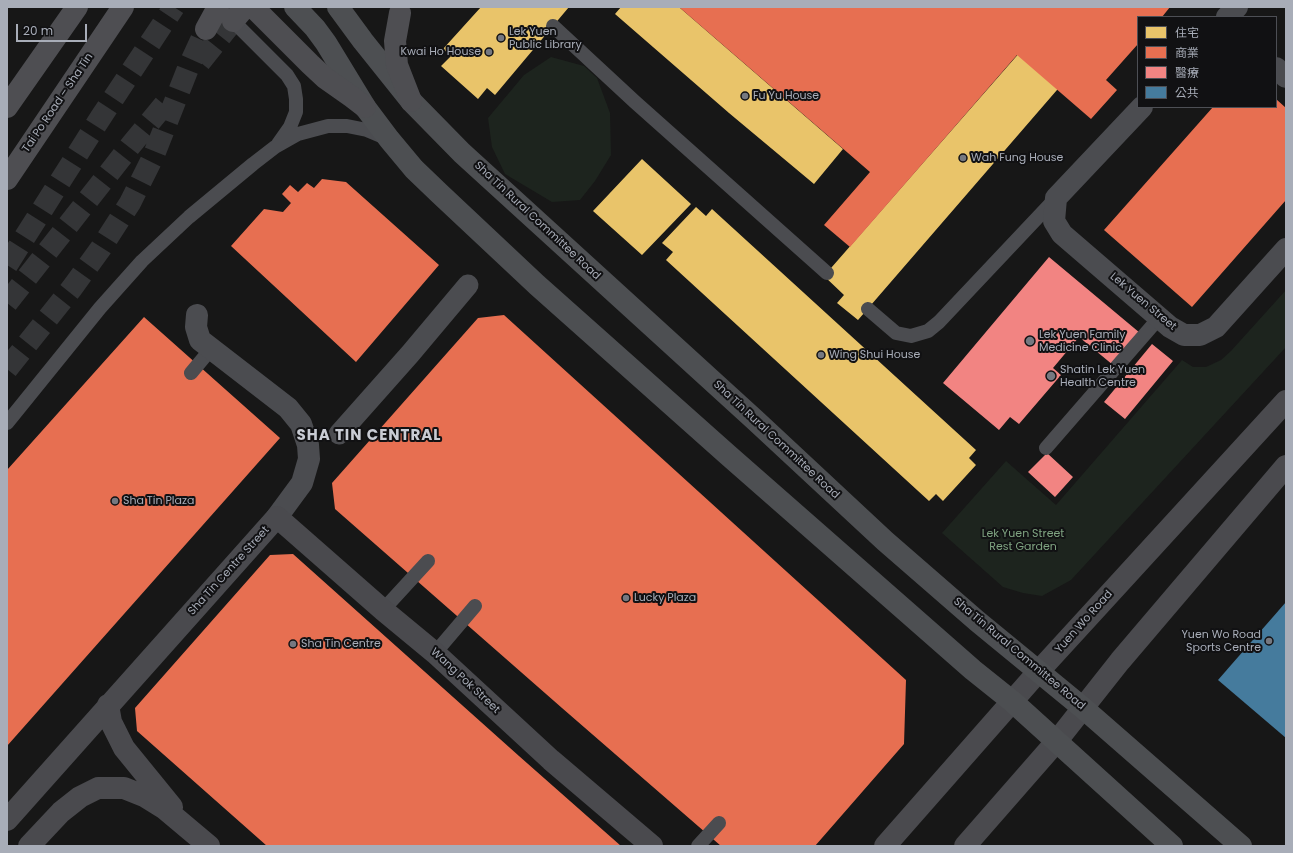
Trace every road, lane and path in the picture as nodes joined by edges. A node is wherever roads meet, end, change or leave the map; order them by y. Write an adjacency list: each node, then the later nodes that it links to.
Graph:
1 (77, 7): 15 (highway)
2 (123, 7): 20 (highway, Tai Po Road – Sha Tin)
3 (253, 7): 16 (highway)
4 (295, 7): 16 (main road)
5 (338, 7): 14 (main road, Sha Tin Rural Committee Road)
6 (1237, 7): 9 (street)
7 (229, 10): 11 (highway); 19 (lane)
8 (400, 14): 14 (highway)
9 (1228, 16)
10 (553, 26): 23 (lane)
11 (206, 29)
12 (1277, 69): 13 (street)
13 (1286, 77)
14 (411, 101): 40 (main road, Sha Tin Rural Committee Road)
15 (7, 107)
16 (365, 107): 18 (main road)
17 (1141, 108): 21 (street)
18 (389, 139): 19 (lane); 41 (main road)
19 (276, 148): 31 (lane)
20 (7, 179)
21 (1056, 198): 25 (lane); 27 (street, Lek Yuen Street)
22 (1286, 249): 27 (street, Lek Yuen Street)
23 (827, 273)
24 (468, 285): 32 (street)
25 (868, 309)
26 (197, 315): 28 (street, Sha Tin Centre Street)
27 (1159, 318): 33 (lane)
28 (211, 349): 29 (lane); 35 (street, Sha Tin Centre Street)
29 (191, 373)
30 (1286, 401): 40 (main road, Yuen Wo Road)
31 (7, 422)
32 (339, 434)
33 (1046, 448)
34 (1286, 466): 43 (main road)
35 (277, 517): 38 (main road, Wang Pok Street); 42 (main road, Sha Tin Centre Street)
36 (428, 561): 38 (lane)
37 (475, 606): 39 (lane)
38 (382, 610): 39 (main road, Wang Pok Street)
39 (435, 653): 51 (main road, Wang Pok Street)
40 (1038, 672): 41 (main road, Yuen Wo Road); 43 (main road, Sha Tin Rural Committee Road)
41 (1013, 702): 44 (main road); 53 (main road, Yuen Wo Road)
42 (108, 705): 45 (main road, Sha Tin Centre Street); 47 (main road)
43 (1083, 708): 44 (main road); 56 (main road, Sha Tin Rural Committee Road)
44 (1056, 742): 54 (main road); 55 (main road)
45 (7, 820)
46 (719, 823): 52 (lane)
47 (189, 828): 48 (main road); 49 (main road)
48 (36, 838)
49 (209, 846)
50 (643, 846): 51 (lane)
51 (652, 846)
52 (698, 846)
53 (885, 846)
54 (965, 846)
55 (1172, 846)
56 (1241, 846)

